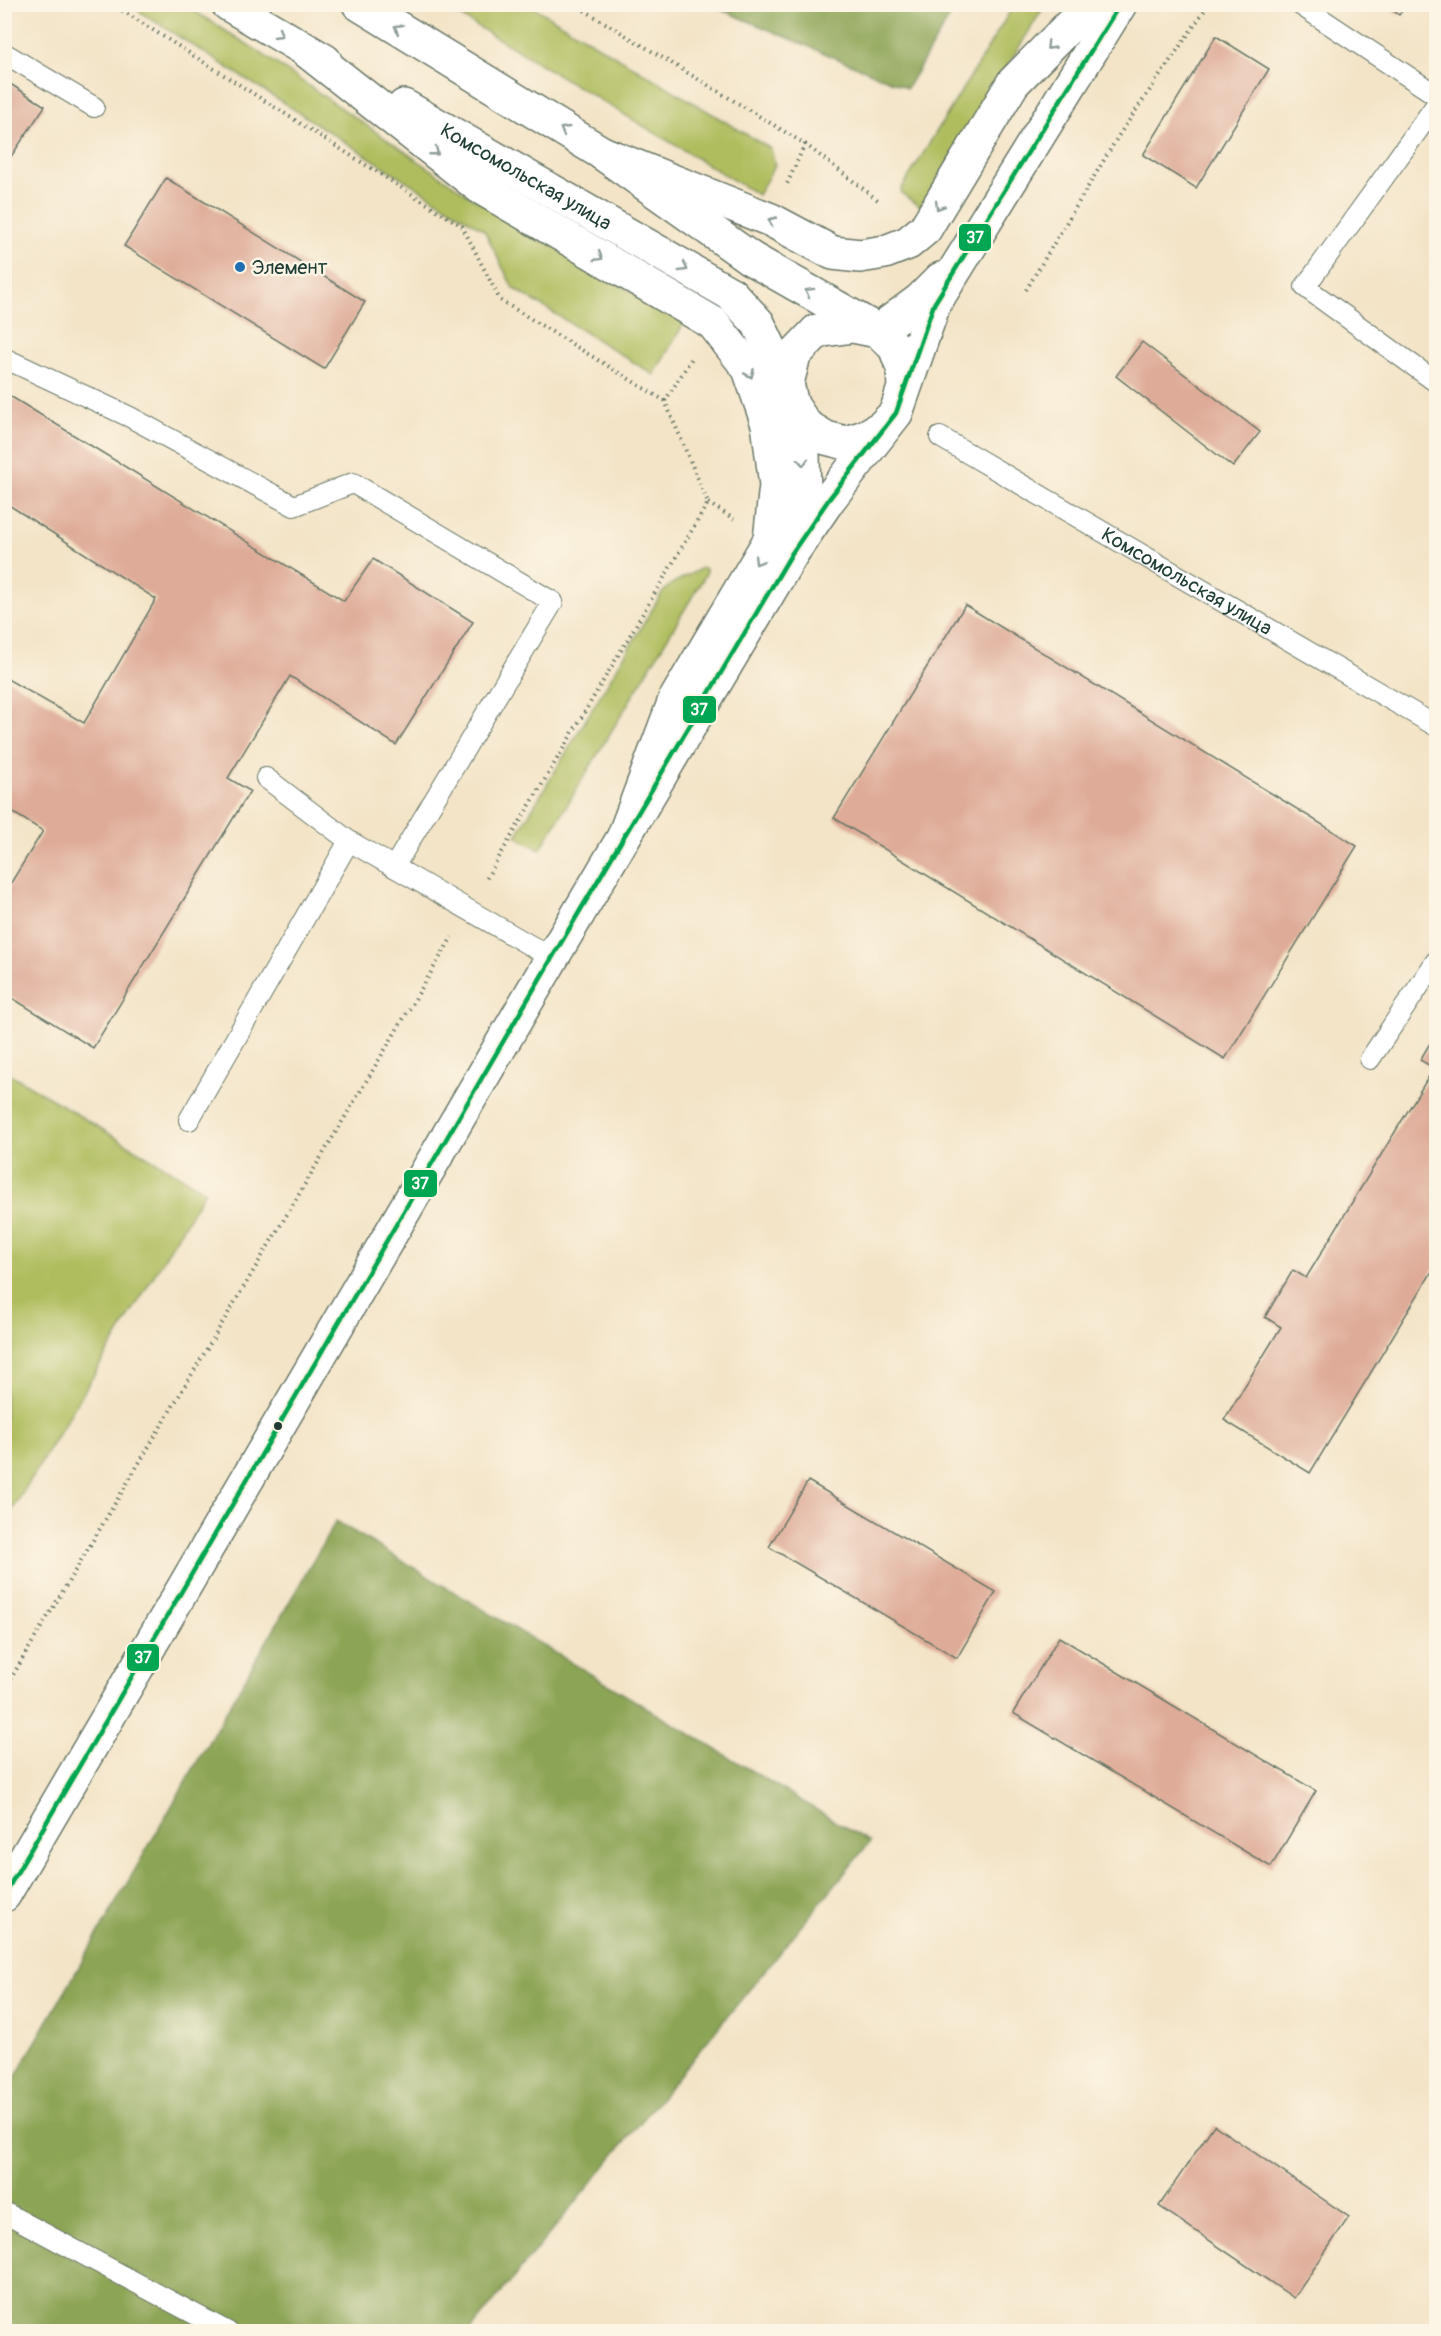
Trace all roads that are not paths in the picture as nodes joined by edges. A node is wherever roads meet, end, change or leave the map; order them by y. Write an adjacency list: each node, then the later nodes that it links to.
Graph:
1 (228, 4): 6 (main road, Комсомольская улица, one-way to 6)
2 (359, 4): 11 (main road, one-way to 2)
3 (1090, 4): 11 (main road, one-way to 11)
4 (1120, 4): 12 (main road)
5 (1299, 4): 8 (lane)
6 (307, 51): 16 (main road, Комсомольская улица, one-way to 16); 22 (main road, one-way to 22)
7 (4, 53): 10 (lane)
8 (1437, 94)
9 (1437, 105): 15 (lane)
10 (94, 107)
11 (602, 153): 13 (main road, one-way to 11)
12 (965, 254): 13 (main road); 17 (main road)
13 (878, 331): 16 (main road); 17 (main road)
14 (4, 358): 24 (lane)
15 (1437, 382)
16 (790, 395): 17 (main road); 19 (main road, one-way to 19)
17 (896, 413): 19 (main road)
18 (940, 437): 20 (lane, Комсомольская улица)
19 (792, 553): 22 (main road)
20 (1437, 726)
21 (266, 778): 23 (lane)
22 (624, 836): 25 (main road)
23 (349, 841): 24 (lane); 28 (lane)
24 (394, 867): 25 (lane)
25 (552, 958): 29 (main road)
26 (1437, 961): 27 (lane)
27 (1370, 1059)
28 (189, 1120)
29 (4, 1895)
30 (4, 2212): 31 (lane)
31 (228, 2331)

